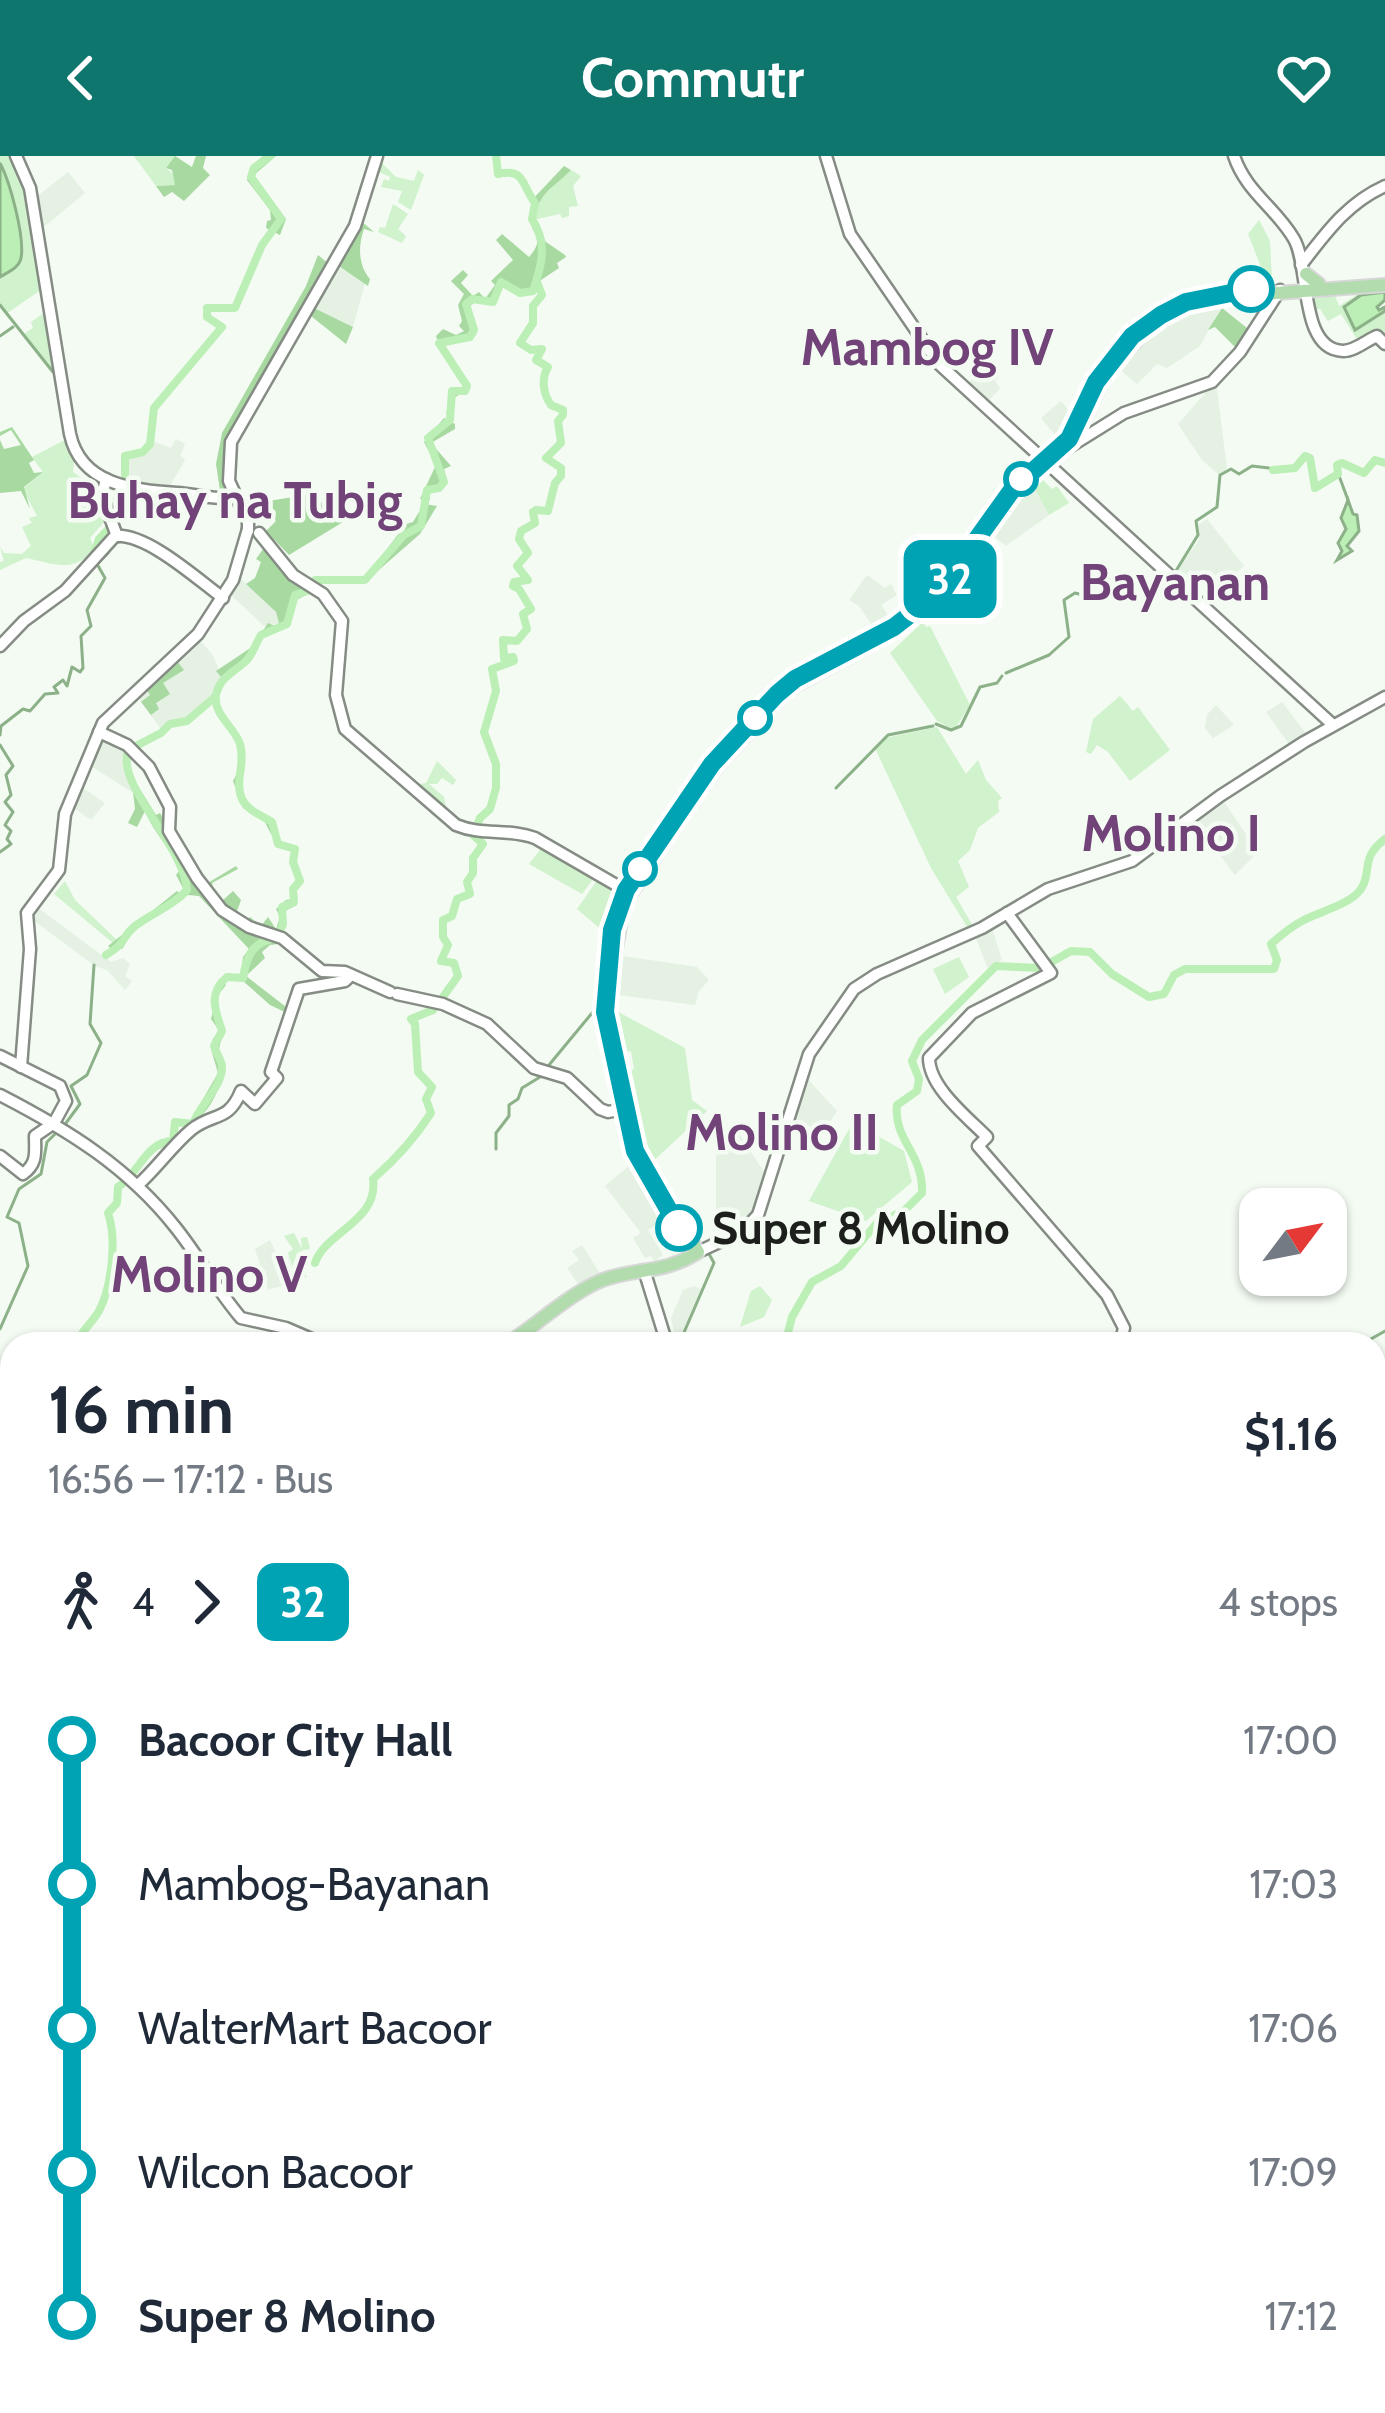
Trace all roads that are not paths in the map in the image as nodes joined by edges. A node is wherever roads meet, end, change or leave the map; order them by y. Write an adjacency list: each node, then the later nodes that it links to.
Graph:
1 (16, 156): 12 (main road)
2 (377, 156): 13 (main road)
3 (826, 156): 11 (main road)
4 (1232, 156): 7 (main road)
5 (1385, 186): 7 (main road)
6 (1385, 283): 7 (main road)
7 (1297, 285): 8 (main road); 9 (main road); 10 (main road)
8 (1385, 344)
9 (1085, 411): 10 (main road); 11 (main road)
10 (1071, 446): 11 (main road)
11 (1049, 460): 19 (main road); 21 (main road)
12 (109, 480): 13 (main road); 15 (main road)
13 (234, 498): 14 (main road)
14 (253, 528): 16 (main road); 21 (main road)
15 (115, 530): 16 (main road); 17 (main road)
16 (220, 596): 20 (main road)
17 (0, 646)
18 (1385, 697): 19 (main road)
19 (1333, 725): 22 (main road)
20 (99, 733): 23 (main road); 25 (main road)
21 (617, 882): 27 (main road)
22 (1007, 913): 31 (main road); 36 (main road)
23 (350, 976): 27 (main road); 30 (main road)
24 (0, 1056): 25 (main road)
25 (21, 1067): 28 (main road)
26 (0, 1095): 28 (main road)
27 (627, 1108): 31 (main road)
28 (59, 1126): 29 (main road); 30 (main road)
29 (0, 1156)
30 (134, 1181): 33 (main road)
31 (696, 1254): 32 (main road)
32 (645, 1273): 34 (main road); 35 (main road)
33 (295, 1332)
34 (524, 1332)
35 (663, 1332)
36 (1123, 1332)

